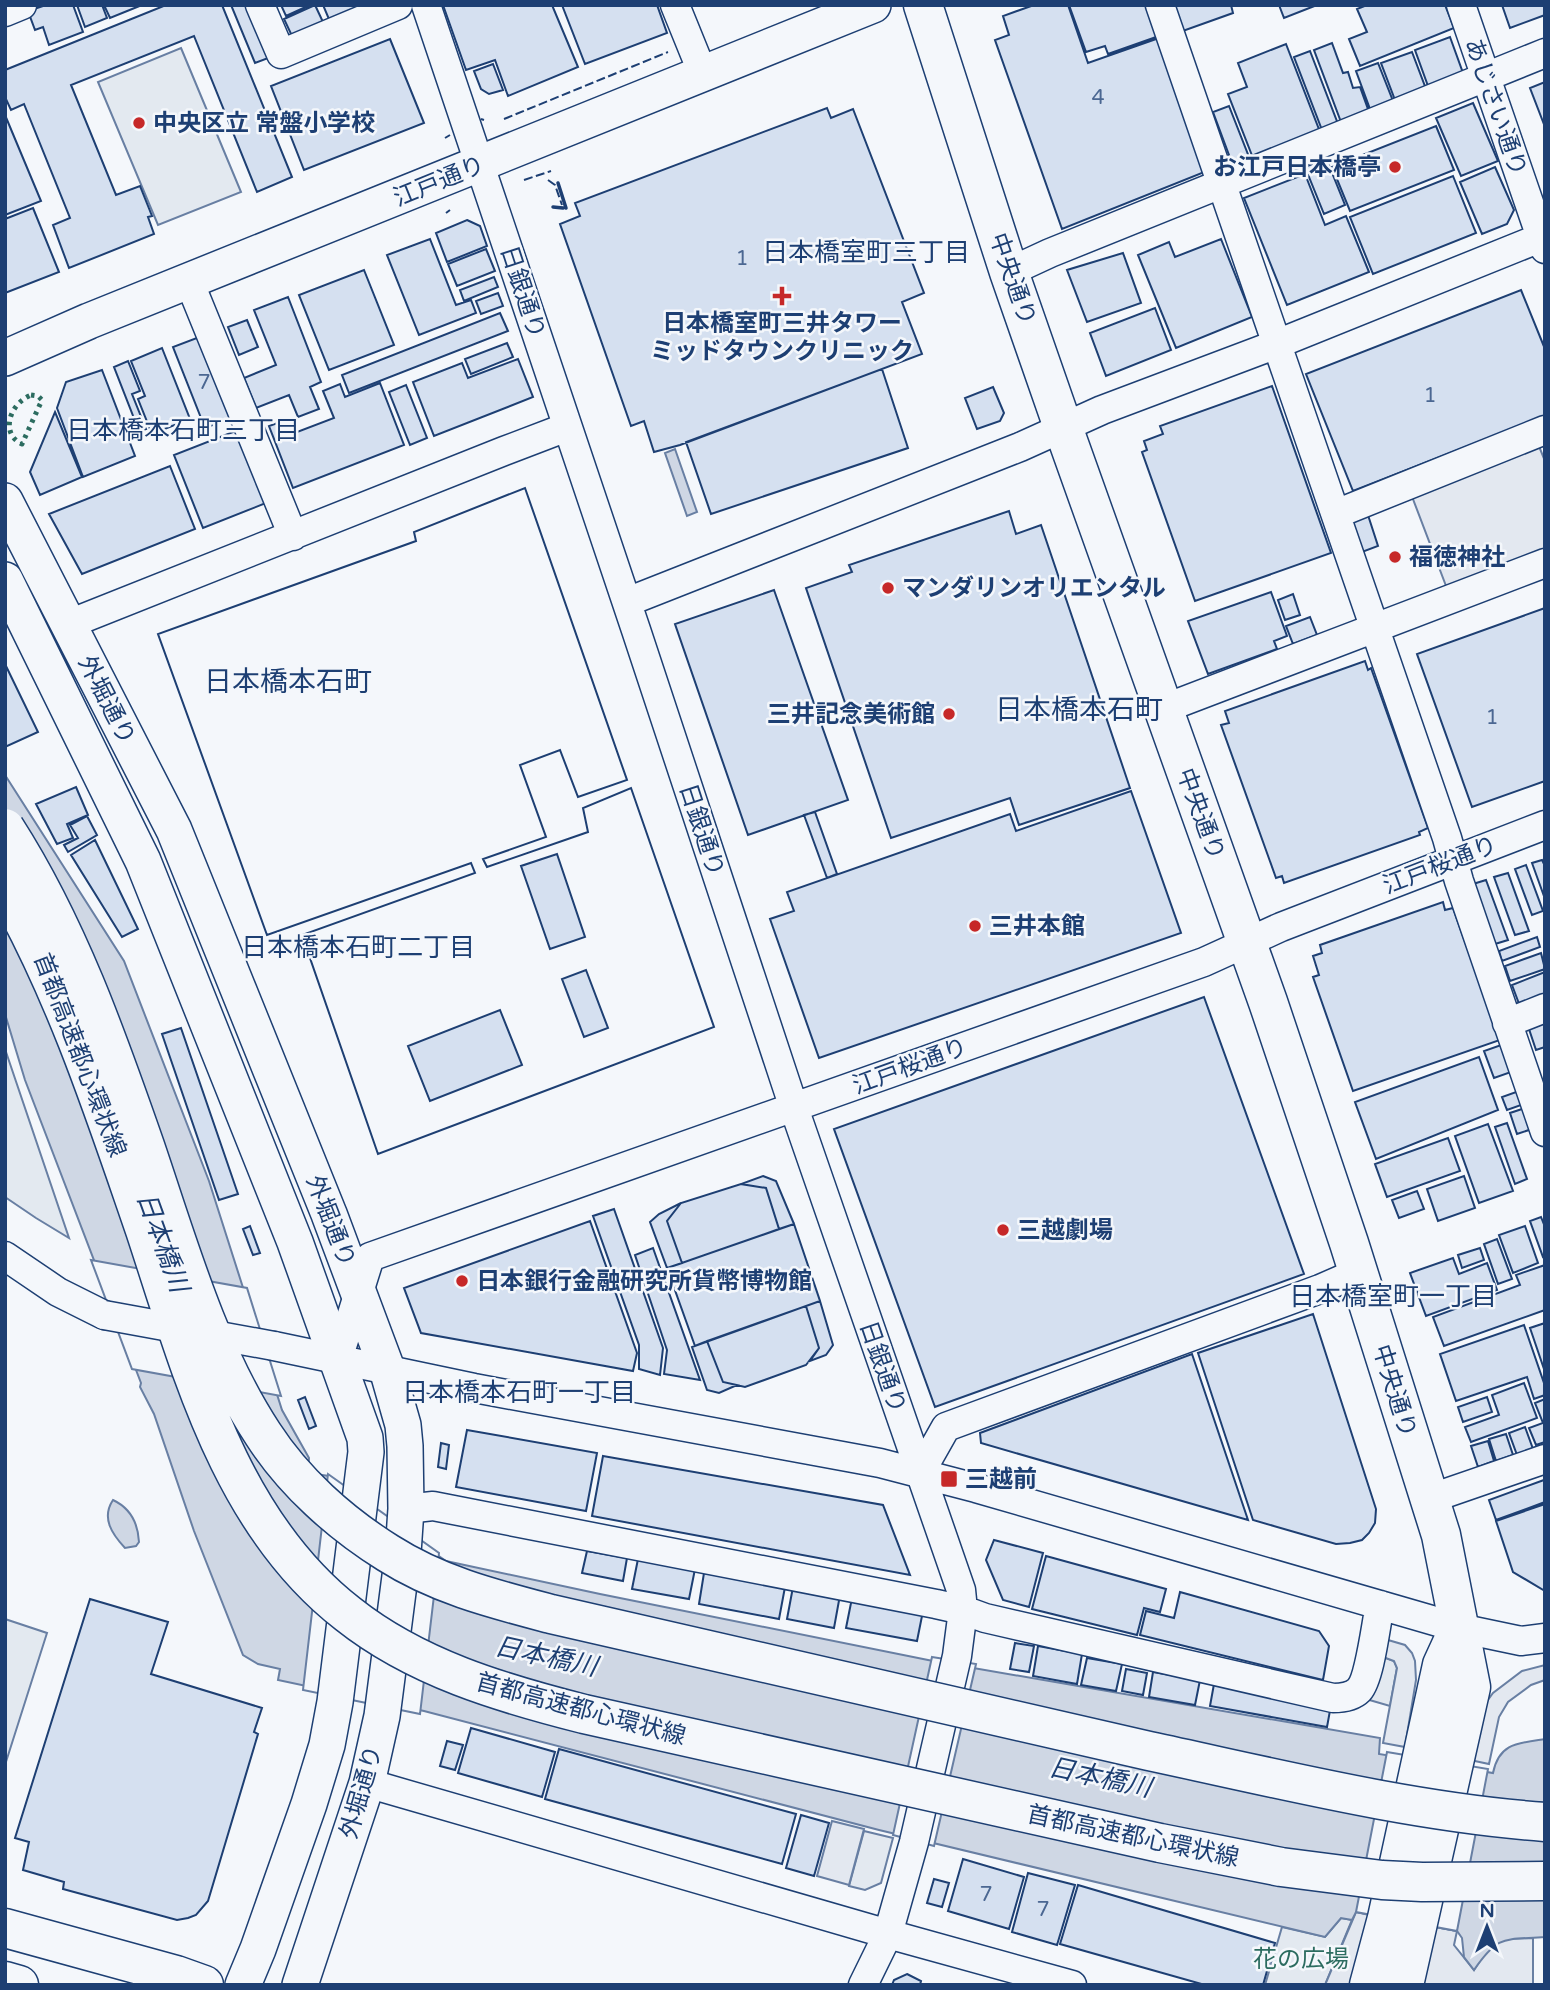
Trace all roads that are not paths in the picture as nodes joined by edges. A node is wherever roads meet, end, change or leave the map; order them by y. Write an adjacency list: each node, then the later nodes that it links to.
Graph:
1 (22, 5): 10 (street)
2 (260, 5): 3 (street)
3 (398, 5)
4 (426, 5): 14 (street, 日銀通り)
5 (676, 5): 12 (street)
6 (873, 5): 12 (main road, 江戸通り)
7 (923, 5): 17 (highway, 中央通り)
8 (1160, 5): 15 (street)
9 (1461, 5): 13 (street, あじさい通り)
10 (5, 12)
11 (1545, 53): 13 (street)
12 (704, 74): 14 (main road, 江戸通り)
13 (1485, 76): 15 (street); 16 (street, あじさい通り)
14 (479, 165): 18 (main road, 江戸通り); 21 (street, 日銀通り)
15 (1222, 183): 17 (street); 19 (street)
16 (1543, 240): 19 (street)
17 (1010, 272): 22 (highway, 中央通り)
18 (189, 281): 20 (main road, 江戸通り); 26 (street)
19 (1277, 344): 22 (street); 25 (street)
20 (5, 358)
21 (567, 427): 26 (street); 29 (street, 日銀通り)
22 (1063, 427): 29 (street); 32 (highway, 中央通り)
23 (1545, 430): 25 (street)
24 (5, 501): 30 (main road, 外堀通り)
25 (1336, 514): 31 (street)
26 (293, 536): 30 (street)
27 (1545, 563): 31 (street)
28 (5, 580): 45 (main road, 外堀通り)
29 (627, 602): 40 (street, 日銀通り)
30 (69, 624): 44 (main road, 外堀通り)
31 (1376, 629): 32 (street); 35 (street)
32 (1163, 709): 37 (highway, 中央通り)
33 (1545, 825): 35 (street, 江戸桜通り)
34 (5, 828): 56 (highway, 首都高速都心環状線, bridge)
35 (1453, 860): 37 (street, 江戸桜通り); 39 (street)
36 (5, 887): 57 (highway, 首都高速都心環状線, bridge)
37 (1247, 942): 40 (street, 江戸桜通り); 43 (highway, 中央通り)
38 (1545, 1008): 39 (street)
39 (1507, 1023): 41 (street)
40 (794, 1108): 44 (street, 江戸桜通り); 48 (street, 日銀通り)
41 (1545, 1132)
42 (5, 1256): 45 (street, bridge)
43 (1359, 1272): 48 (street); 49 (highway, 中央通り)
44 (359, 1292): 45 (street, 江戸桜通り); 46 (main road, 外堀通り)
45 (338, 1359): 46 (street); 64 (main road, 外堀通り, bridge)
46 (387, 1369): 48 (street); 50 (main road, 外堀通り)
47 (1545, 1459): 49 (street)
48 (920, 1473): 51 (street); 52 (street, 日銀通り)
49 (1429, 1499): 53 (highway, 中央通り)
50 (406, 1509): 52 (street); 55 (main road, 外堀通り, bridge)
51 (1380, 1605): 52 (street); 53 (street)
52 (963, 1610): 60 (street, 日銀通り, bridge)
53 (1459, 1628): 54 (street); 58 (highway)
54 (1545, 1638)
55 (367, 1783): 60 (street); 65 (main road, 外堀通り)
56 (1545, 1822)
57 (1545, 1881)
58 (1403, 1921): 68 (highway); 69 (highway)
59 (5, 1928): 63 (highway)
60 (888, 1934): 66 (street, 日銀通り); 67 (street)
61 (5, 1981): 62 (highway)
62 (19, 1985)
63 (204, 1985)
64 (243, 1985)
65 (300, 1985)
66 (863, 1985)
67 (1072, 1985)
68 (1369, 1985)
69 (1404, 1985)

